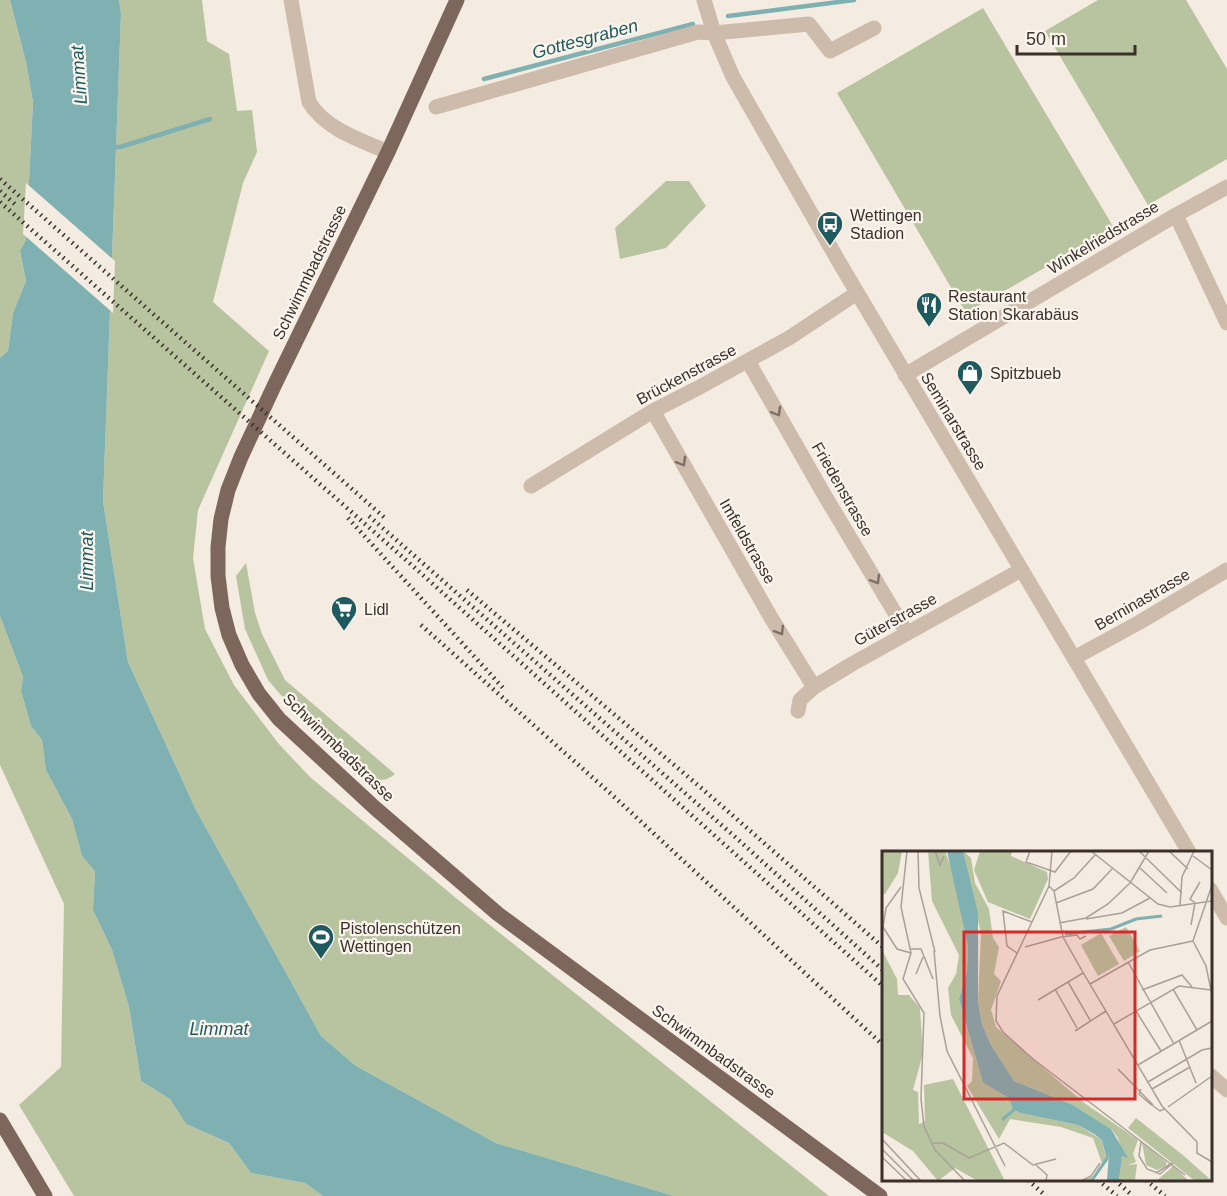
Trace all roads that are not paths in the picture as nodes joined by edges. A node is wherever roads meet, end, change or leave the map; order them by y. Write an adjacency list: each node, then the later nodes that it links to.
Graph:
1 (291, 0): 7 (street)
2 (458, 0): 7 (main road, Schwimmbadstrasse)
3 (704, 0): 5 (street, Seminarstrasse)
4 (874, 28): 5 (street)
5 (714, 33): 6 (street); 10 (street, Seminarstrasse)
6 (436, 107)
7 (388, 152): 29 (main road, Schwimmbadstrasse)
8 (1227, 187): 9 (street, Winkelriedstrasse)
9 (1176, 215): 11 (street); 13 (street, Winkelriedstrasse)
10 (857, 293): 12 (street, Brückenstrasse); 13 (street, Seminarstrasse)
11 (1227, 323)
12 (748, 361): 14 (street, Brückenstrasse); 18 (street, Friedenstrasse, one-way to 18)
13 (905, 375): 16 (street, Seminarstrasse)
14 (653, 411): 15 (street, Brückenstrasse); 20 (street, Imfeldstrasse, one-way to 20)
15 (531, 486)
16 (1021, 570): 18 (street, Güterstrasse); 19 (street, Seminarstrasse)
17 (1227, 570): 19 (street, Berninastrasse)
18 (907, 633): 20 (street, Güterstrasse)
19 (1074, 658): 22 (street, Seminarstrasse)
20 (814, 687): 21 (street, Güterstrasse)
21 (798, 711)
22 (1188, 851)
23 (1212, 892): 24 (street)
24 (1227, 918)
25 (1212, 1077): 26 (street)
26 (1227, 1090)
27 (0, 1120): 28 (main road)
28 (45, 1196)
29 (880, 1196)

